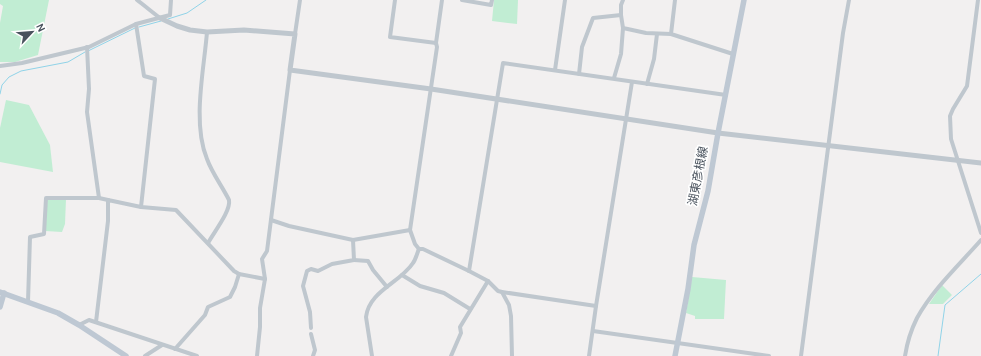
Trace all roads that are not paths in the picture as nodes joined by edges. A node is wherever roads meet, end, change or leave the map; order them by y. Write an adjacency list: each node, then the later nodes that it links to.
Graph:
1 (137, 0): 15 (street)
2 (172, 0): 15 (street)
3 (300, 0): 19 (street)
4 (395, 0): 22 (street)
5 (442, 0): 22 (street)
6 (462, 0): 7 (street)
7 (492, 0)
8 (565, 0): 27 (street)
9 (622, 0): 14 (street)
10 (675, 0): 21 (street)
11 (744, 0): 24 (main road, 湖東彦根線)
12 (849, 0): 37 (street)
13 (978, 0): 38 (street)
14 (621, 15): 17 (street); 28 (street)
15 (160, 18): 16 (street); 18 (street)
16 (136, 26): 23 (street); 42 (street)
17 (623, 28): 20 (street); 29 (street)
18 (207, 32): 19 (street); 48 (street)
19 (294, 34): 26 (street)
20 (657, 34): 21 (street); 31 (street)
21 (671, 34): 24 (street)
22 (436, 43): 32 (street)
23 (87, 47): 25 (street); 40 (street)
24 (733, 54): 33 (main road, 湖東彦根線)
25 (0, 66)
26 (290, 70): 32 (street); 43 (street)
27 (555, 70): 28 (street); 34 (street)
28 (579, 74): 29 (street)
29 (614, 78): 30 (street)
30 (632, 82): 31 (street); 35 (street)
31 (647, 84): 33 (street)
32 (431, 89): 34 (street); 44 (street)
33 (726, 96): 36 (main road, 湖東彦根線)
34 (497, 99): 35 (street); 51 (street)
35 (625, 119): 36 (street); 60 (street)
36 (718, 133): 37 (street); 68 (main road, 湖東彦根線)
37 (829, 146): 38 (street); 82 (street)
38 (957, 160): 39 (street); 45 (street)
39 (981, 163)
40 (100, 198): 41 (street); 59 (street)
41 (108, 200): 42 (street); 63 (street)
42 (141, 207): 48 (street)
43 (271, 220): 46 (street); 54 (street)
44 (410, 230): 46 (street); 49 (street)
45 (981, 233)
46 (353, 240): 50 (street)
47 (981, 240): 83 (street)
48 (208, 243): 52 (street)
49 (419, 248): 51 (street); 53 (street)
50 (354, 260): 56 (street); 65 (street)
51 (469, 271): 55 (street)
52 (239, 274): 54 (street); 70 (street)
53 (402, 275): 56 (street); 62 (street)
54 (265, 278): 74 (street)
55 (488, 281): 57 (street); 62 (street)
56 (388, 287): 76 (street)
57 (502, 292): 60 (street); 78 (street)
58 (2, 293): 59 (main road); 61 (main road)
59 (28, 302): 64 (main road)
60 (596, 306): 66 (street)
61 (0, 307)
62 (470, 309): 77 (street)
63 (96, 322): 64 (street); 69 (street)
64 (79, 325): 71 (main road)
65 (311, 328)
66 (593, 331): 68 (street); 79 (street)
67 (311, 334): 75 (street)
68 (677, 344): 80 (main road, 湖東彦根線); 81 (street)
69 (162, 345): 70 (street); 72 (street)
70 (174, 349): 73 (street)
71 (126, 356)
72 (145, 356)
73 (197, 356)
74 (257, 356)
75 (313, 356)
76 (372, 356)
77 (451, 356)
78 (512, 356)
79 (589, 356)
80 (675, 356)
81 (769, 356)
82 (801, 356)
83 (905, 356)

